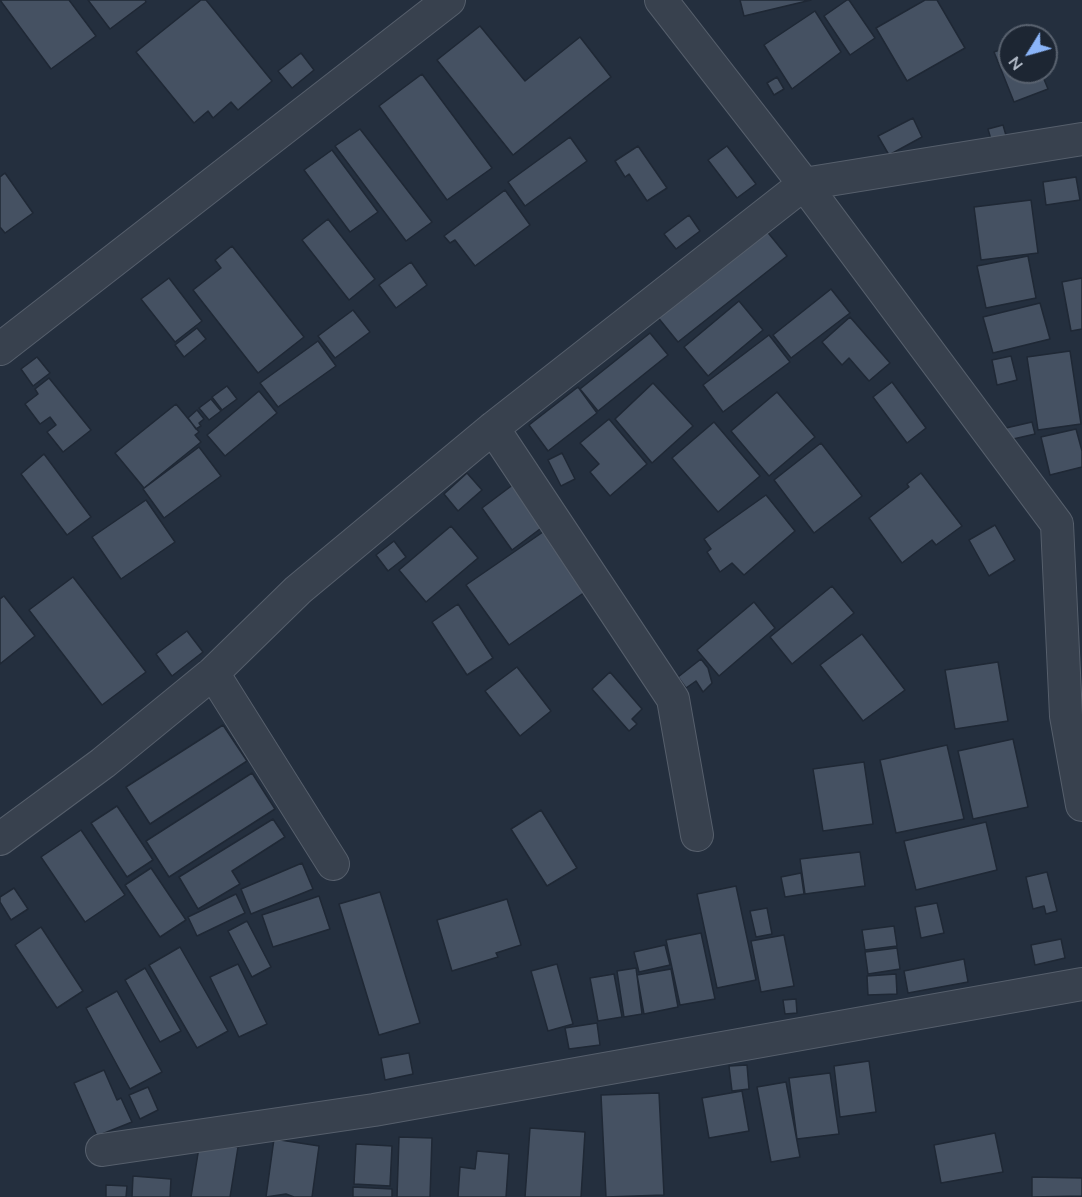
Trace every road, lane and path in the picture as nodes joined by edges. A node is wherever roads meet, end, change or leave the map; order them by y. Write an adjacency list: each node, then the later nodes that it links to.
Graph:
1 (449, 0): 5 (street)
2 (662, 0): 4 (street)
3 (1082, 139): 4 (street)
4 (804, 184): 6 (street); 7 (street)
5 (0, 349)
6 (494, 428): 8 (street); 10 (street)
7 (1069, 522): 9 (street)
8 (213, 673): 11 (street); 12 (street)
9 (1082, 805)
10 (697, 835)
11 (0, 839)
12 (333, 864)
13 (1082, 984): 14 (street)
14 (102, 1150)

